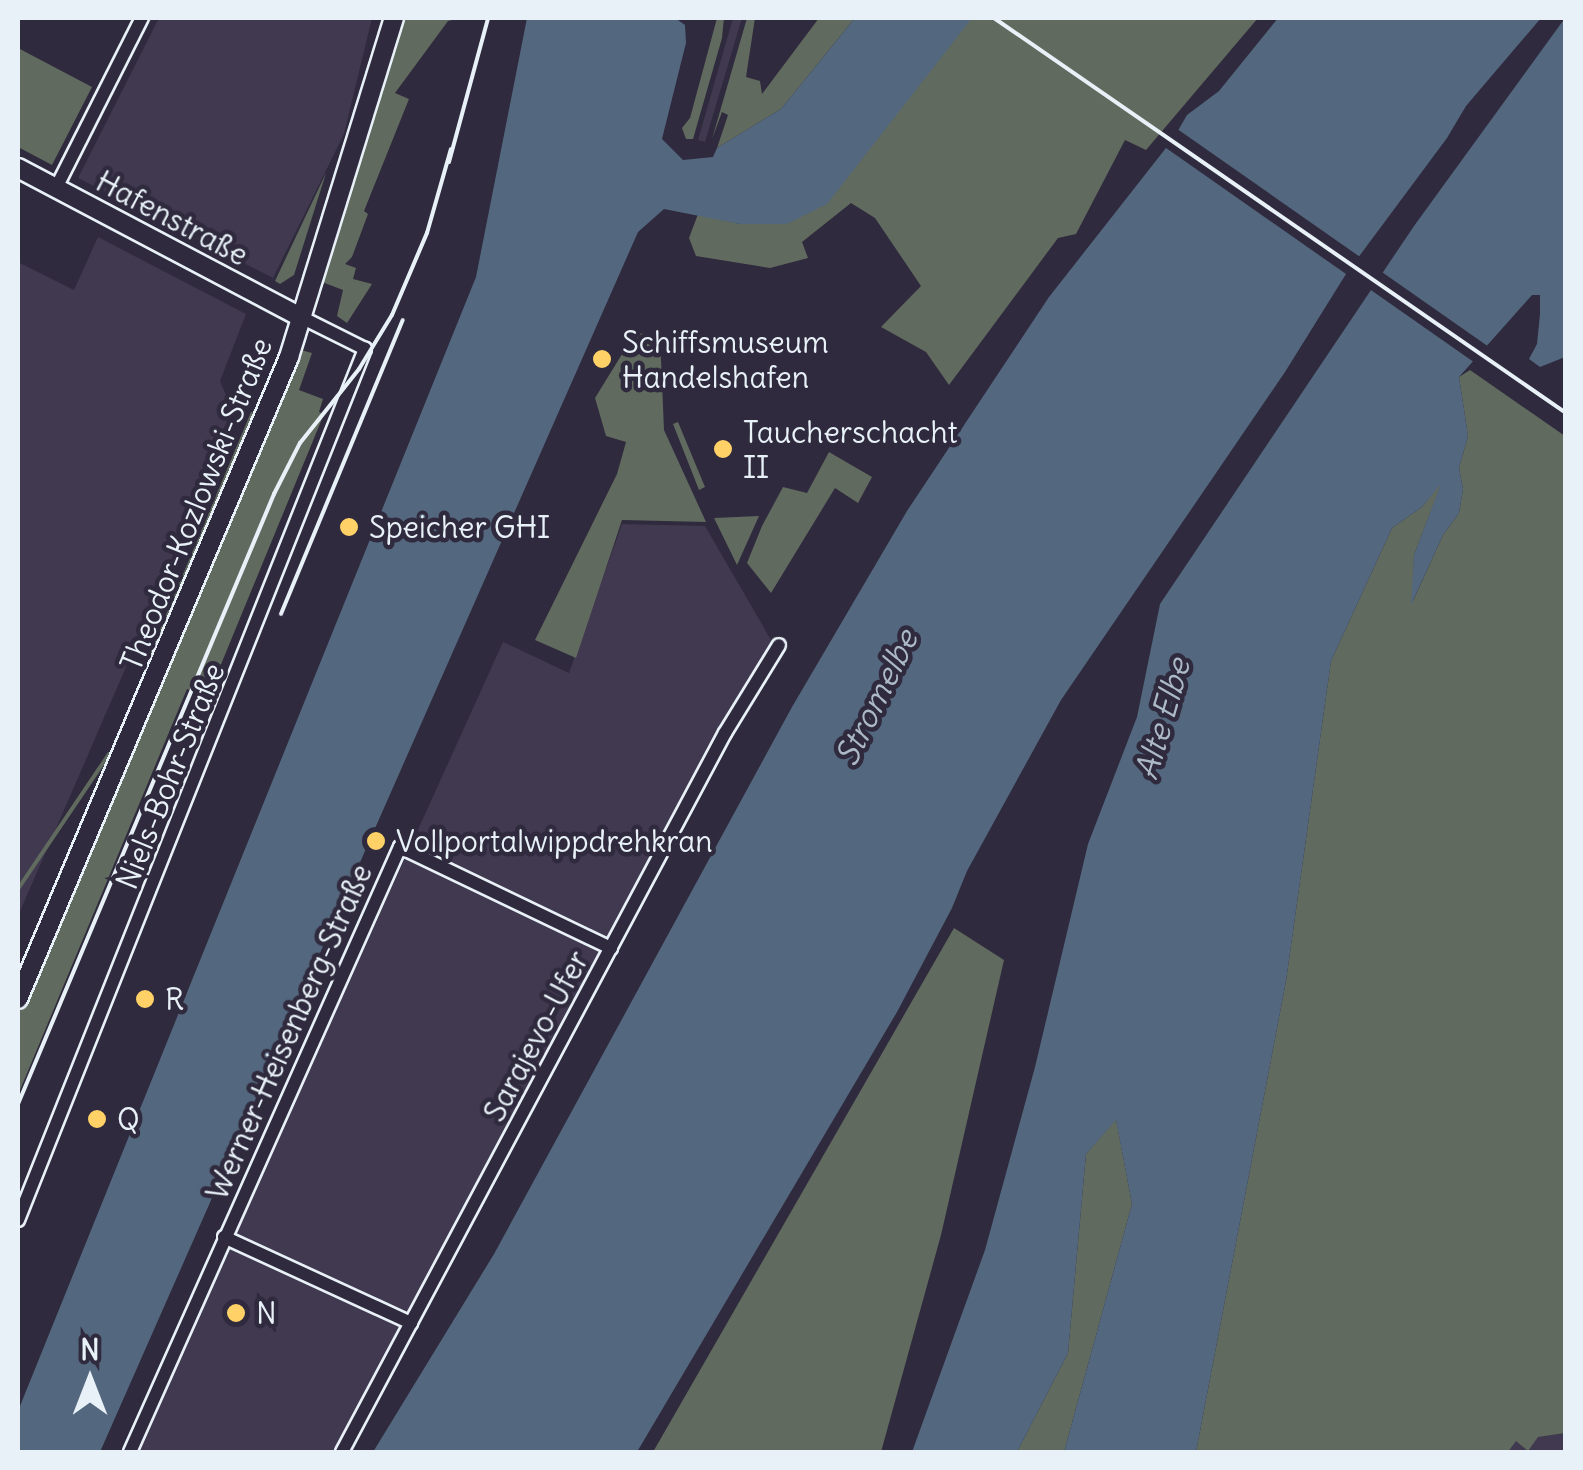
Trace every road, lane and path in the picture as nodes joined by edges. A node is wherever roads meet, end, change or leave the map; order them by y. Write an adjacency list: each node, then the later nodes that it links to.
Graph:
1 (142, 18): 4 (street)
2 (394, 18): 5 (main road, Theodor-Kozlowski-Straße)
3 (18, 168): 4 (main road, Hafenstraße)
4 (56, 188): 5 (main road, Hafenstraße)
5 (301, 317): 8 (main road, Theodor-Kozlowski-Straße); 9 (street, Niels-Bohr-Straße)
6 (780, 645): 7 (street, Sarajevo-Ufer)
7 (611, 948): 10 (street, Werner-Heisenberg-Straße); 11 (street, Sarajevo-Ufer)
8 (18, 999)
9 (18, 1220)
10 (224, 1238): 11 (street); 12 (street, Werner-Heisenberg-Straße)
11 (411, 1324): 13 (street, Sarajevo-Ufer)
12 (130, 1452)
13 (342, 1452)

